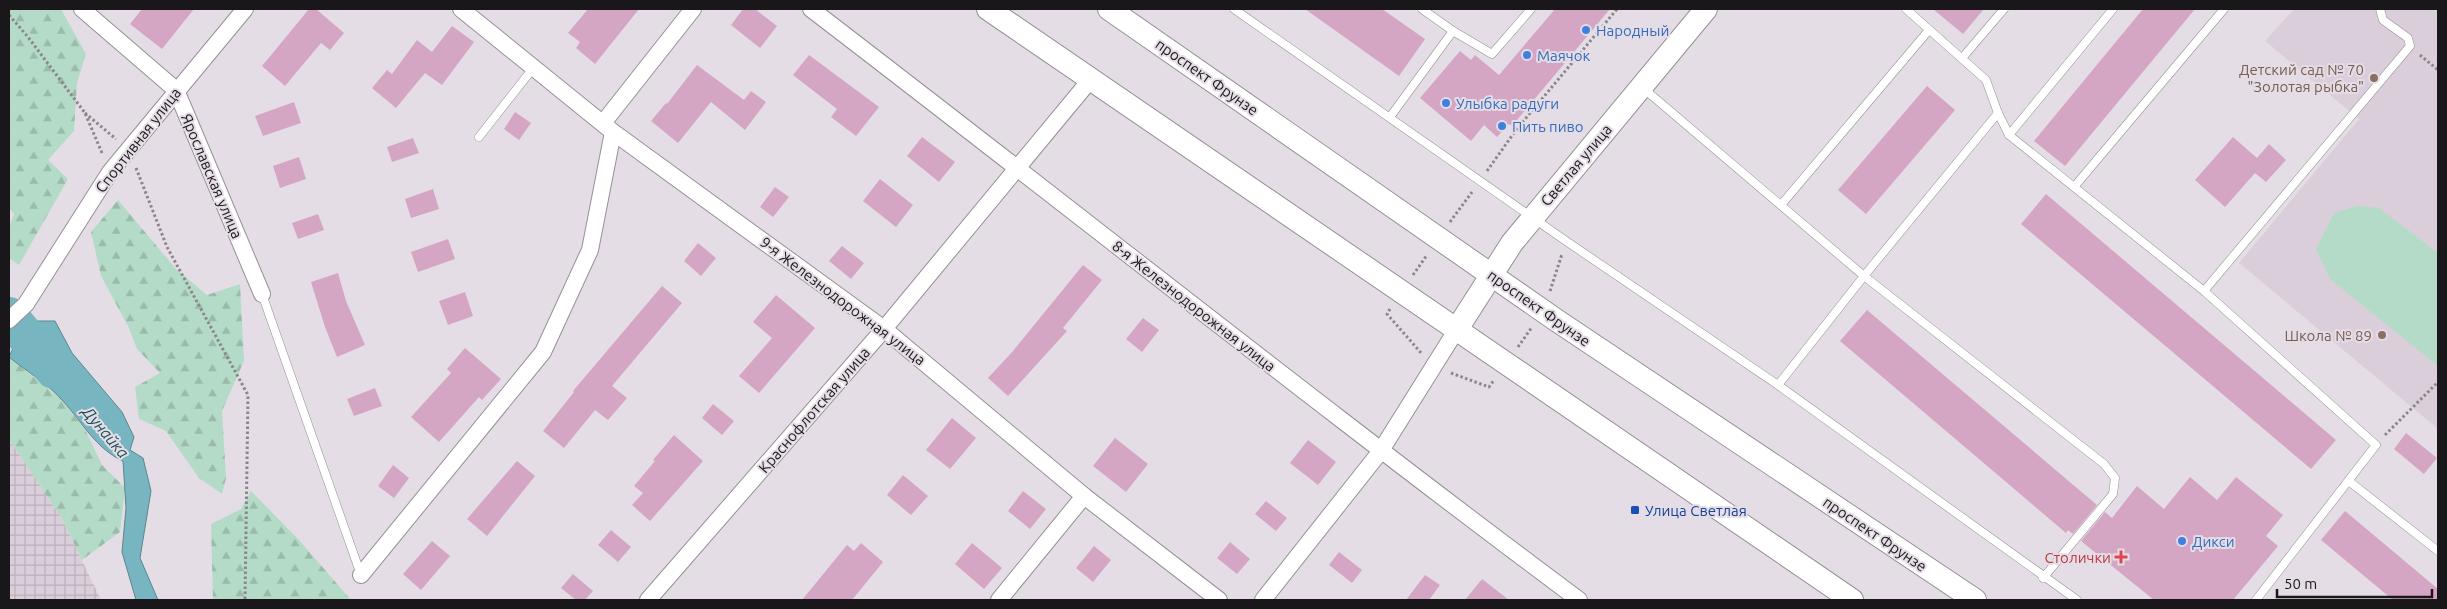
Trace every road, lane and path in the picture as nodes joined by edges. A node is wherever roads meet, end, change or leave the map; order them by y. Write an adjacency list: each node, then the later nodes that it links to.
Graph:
1 (82, 9): 27 (street, Ярославская улица)
2 (245, 9): 27 (street, Спортивная улица)
3 (461, 9): 23 (street, 9-я Железнодорожная улица)
4 (693, 9): 31 (street)
5 (811, 9): 35 (street, 8-я Железнодорожная улица)
6 (988, 9): 25 (main road)
7 (1108, 9): 41 (main road, проспект Фрунзе)
8 (1234, 9): 30 (lane)
9 (1422, 9): 20 (lane)
10 (1531, 9): 20 (lane)
11 (1617, 9): 37 (path)
12 (1706, 9): 26 (main road, Светлая улица)
13 (1906, 9): 19 (lane)
14 (2004, 9): 22 (lane)
15 (2113, 9): 32 (lane)
16 (2224, 9): 38 (lane)
17 (2380, 9): 21 (lane)
18 (9, 15): 29 (path)
19 (1929, 30): 22 (lane); 39 (lane)
20 (1453, 31): 30 (lane)
21 (2410, 46): 24 (path); 45 (lane)
22 (1963, 57): 28 (lane)
23 (534, 67): 31 (street, 9-я Железнодорожная улица); 33 (lane)
24 (2438, 70)
25 (1091, 79): 35 (street, Краснофлотская улица); 44 (main road)
26 (1642, 86): 39 (lane); 40 (main road, Светлая улица)
27 (176, 90): 34 (street, Спортивная улица); 46 (street, Ярославская улица)
28 (1998, 113): 32 (lane); 43 (lane)
29 (85, 114): 34 (path); 36 (path)
30 (1390, 117): 37 (lane)
31 (608, 127): 49 (street, 9-я Железнодорожная улица); 58 (street)
32 (2009, 135): 38 (lane)
33 (479, 137)
34 (129, 149): 36 (street, Спортивная улица); 60 (path)
35 (1018, 168): 49 (street, Краснофлотская улица); 54 (street, 8-я Железнодорожная улица)
36 (110, 172): 48 (street, Спортивная улица)
37 (1480, 180): 40 (lane); 41 (path)
38 (2074, 188): 45 (lane)
39 (1781, 205): 43 (lane)
40 (1533, 217): 42 (main road, Светлая улица); 52 (lane)
41 (1439, 237): 42 (main road, проспект Фрунзе); 44 (path)
42 (1492, 275): 50 (main road, Светлая улица); 67 (main road, проспект Фрунзе)
43 (1864, 276): 52 (lane); 59 (lane)
44 (1402, 291): 47 (path); 50 (main road)
45 (2204, 291): 53 (lane)
46 (262, 294): 58 (lane)
47 (1387, 314)
48 (9, 320)
49 (884, 329): 56 (street, 9-я Железнодорожная улица); 61 (street, Краснофлотская улица)
50 (1457, 329): 54 (street); 66 (main road)
51 (2438, 382): 53 (path)
52 (1778, 385): 59 (lane)
53 (2376, 445): 55 (lane)
54 (1380, 452): 64 (street); 65 (street, 8-я Железнодорожная улица)
55 (2350, 482): 57 (lane); 69 (lane)
56 (1084, 496): 62 (street); 63 (street, 9-я Железнодорожная улица)
57 (2438, 551)
58 (361, 575)
59 (2043, 578): 68 (lane)
60 (245, 600)
61 (648, 600)
62 (999, 600)
63 (1219, 600)
64 (1263, 600)
65 (1579, 600)
66 (1852, 600)
67 (1975, 600)
68 (2077, 600)
69 (2256, 600)

